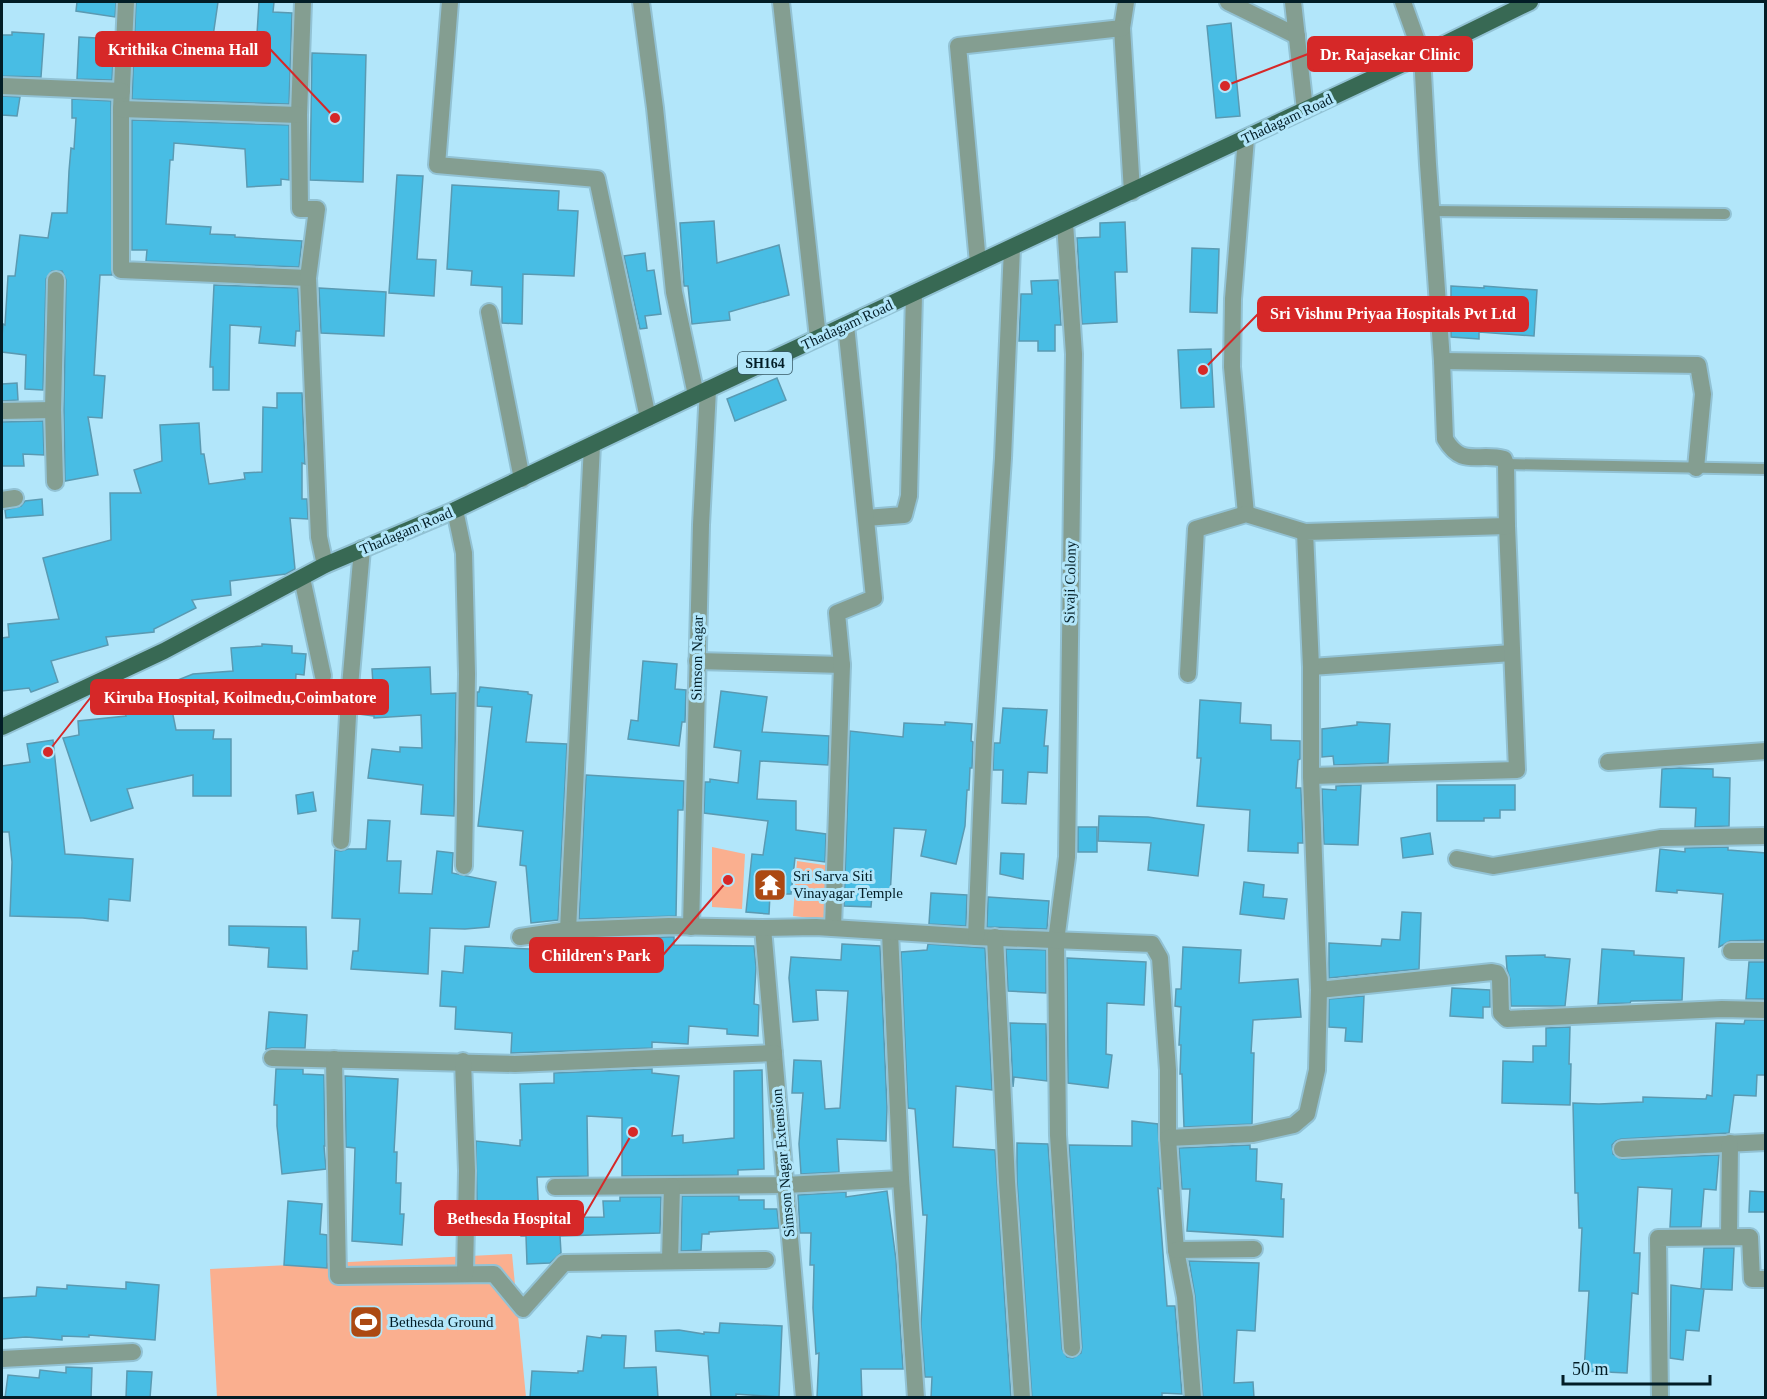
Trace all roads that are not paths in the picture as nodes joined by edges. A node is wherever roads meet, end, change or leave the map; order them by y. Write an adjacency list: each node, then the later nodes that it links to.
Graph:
1 (126, 2): 15 (street)
2 (303, 2): 18 (street)
3 (450, 2): 36 (street)
4 (641, 2): 33 (street, Simson Nagar)
5 (781, 2): 31 (street)
6 (1126, 2): 11 (street)
7 (1228, 2): 12 (street)
8 (1293, 2): 12 (street)
9 (1403, 2): 13 (street)
10 (1530, 2): 13 (main road, Thadagam Road / SH164)
11 (1122, 28): 20 (street); 25 (street)
12 (1297, 36): 17 (street)
13 (1422, 55): 17 (main road, Thadagam Road / SH164); 21 (street)
14 (2, 86): 15 (street)
15 (122, 91): 16 (street)
16 (121, 108): 18 (street); 26 (street)
17 (1305, 110): 19 (main road, Thadagam Road / SH164)
18 (299, 115): 26 (street)
19 (1246, 138): 20 (main road, Thadagam Road / SH164); 44 (street)
20 (1132, 192): 23 (main road, Thadagam Road / SH164)
21 (1431, 211): 22 (lane); 32 (street)
22 (1725, 214)
23 (1065, 223): 24 (main road, Thadagam Road / SH164); 73 (street, Sivaji Colony)
24 (1012, 248): 25 (main road, Thadagam Road / SH164); 71 (street)
25 (978, 263): 28 (main road, Thadagam Road / SH164)
26 (308, 278): 49 (street)
27 (56, 280): 34 (street)
28 (914, 294): 30 (main road, Thadagam Road / SH164); 45 (street)
29 (489, 312): 41 (street)
30 (846, 326): 31 (main road, Thadagam Road / SH164); 45 (street)
31 (818, 338): 33 (main road, Thadagam Road / SH164)
32 (1442, 361): 38 (street); 39 (street)
33 (702, 392): 36 (main road, Thadagam Road / SH164); 52 (street, Simson Nagar)
34 (53, 410): 35 (street); 42 (street)
35 (2, 411)
36 (648, 418): 37 (main road, Thadagam Road / SH164)
37 (592, 445): 41 (main road, Thadagam Road / SH164); 68 (street)
38 (1506, 464): 39 (lane); 46 (street)
39 (1696, 468): 40 (lane)
40 (1766, 469)
41 (522, 479): 43 (main road, Thadagam Road / SH164)
42 (55, 482)
43 (455, 510): 48 (main road, Thadagam Road / SH164); 64 (street)
44 (1245, 514): 47 (street); 55 (street)
45 (866, 518): 53 (street)
46 (1508, 526): 47 (street); 51 (street)
47 (1305, 532): 54 (street)
48 (362, 549): 49 (main road, Thadagam Road / SH164); 62 (street)
49 (325, 565): 50 (main road, Thadagam Road / SH164)
50 (302, 578): 56 (street); 57 (main road, Thadagam Road / SH164)
51 (1512, 653): 54 (street); 60 (street)
52 (697, 661): 53 (street); 65 (street, Simson Nagar)
53 (842, 665): 67 (street)
54 (1311, 667): 60 (street)
55 (1188, 674)
56 (323, 676)
57 (2, 727)
58 (1766, 751): 59 (street)
59 (1608, 762)
60 (1311, 776): 76 (street)
61 (1766, 836): 63 (street)
62 (341, 842)
63 (1457, 859)
64 (464, 866)
65 (691, 927): 66 (street); 68 (street)
66 (763, 928): 67 (street); 78 (street, Simson Nagar Extension)
67 (833, 928): 69 (street)
68 (568, 930): 70 (street)
69 (890, 932): 71 (street); 86 (street)
70 (520, 937)
71 (976, 937): 72 (street)
72 (995, 937): 73 (street); 102 (street)
73 (1056, 941): 82 (street); 97 (street, Sivaji Colony)
74 (1731, 951): 75 (street)
75 (1766, 951)
76 (1318, 990): 77 (street); 82 (street)
77 (1766, 1010)
78 (774, 1053): 81 (street); 88 (street, Simson Nagar Extension)
79 (272, 1058): 80 (street)
80 (334, 1059): 81 (street); 95 (street)
81 (463, 1061): 95 (street)
82 (1168, 1138): 92 (street)
83 (1766, 1142): 84 (street)
84 (1730, 1143): 85 (street); 90 (street)
85 (1622, 1149)
86 (901, 1179): 88 (street); 101 (street)
87 (672, 1185): 88 (street); 89 (street); 93 (street)
88 (785, 1185): 100 (street, Simson Nagar Extension)
89 (555, 1188)
90 (1729, 1238): 96 (street); 104 (street)
91 (1254, 1249): 92 (street)
92 (1176, 1250): 103 (street)
93 (670, 1260): 94 (street); 95 (street)
94 (766, 1260)
95 (465, 1274)
96 (1766, 1280)
97 (1072, 1348)
98 (133, 1352): 99 (street)
99 (2, 1359)
100 (804, 1398)
101 (916, 1398)
102 (1022, 1398)
103 (1193, 1398)
104 (1660, 1398)

